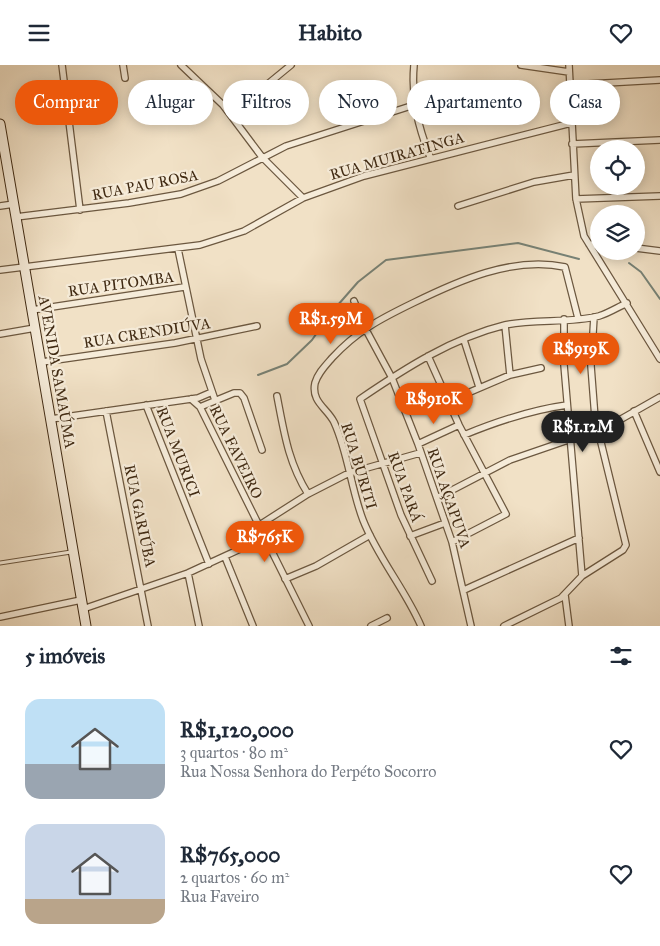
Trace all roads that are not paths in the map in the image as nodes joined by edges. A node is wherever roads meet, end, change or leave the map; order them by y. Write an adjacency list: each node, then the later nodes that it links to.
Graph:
1 (62, 65): 32 (street)
2 (124, 65): 8 (street)
3 (181, 65): 13 (street)
4 (291, 65): 9 (street)
5 (414, 65): 10 (street)
6 (521, 65): 7 (street)
7 (569, 68)
8 (125, 78)
9 (273, 80)
10 (414, 80)
11 (660, 80): 12 (street)
12 (620, 82)
13 (223, 105)
14 (407, 107): 23 (street, RUA PAU ROSA)
15 (0, 124): 21 (street, AVENIDA SAMAÚMA)
16 (238, 125): 23 (street)
17 (419, 125): 24 (street)
18 (563, 125): 24 (street, RUA MUIRATINGA)
19 (571, 125): 22 (street)
20 (660, 139): 22 (street)
21 (1, 140): 29 (street, AVENIDA SAMAÚMA)
22 (572, 144): 25 (street)
23 (262, 157): 27 (street); 32 (street, RUA PAU ROSA)
24 (430, 157): 27 (street, RUA MUIRATINGA)
25 (574, 175): 28 (street); 31 (street)
26 (660, 196): 28 (street)
27 (303, 198): 35 (street, RUA MUIRATINGA)
28 (576, 199): 34 (street)
29 (14, 204): 30 (street); 33 (street, AVENIDA SAMAÚMA)
30 (0, 206)
31 (458, 206)
32 (80, 210): 33 (street, RUA PAU ROSA)
33 (16, 217): 38 (street, AVENIDA SAMAÚMA)
34 (589, 244): 42 (street)
35 (178, 249): 38 (street, RUA MUIRATINGA); 40 (street)
36 (645, 249): 37 (street)
37 (660, 251)
38 (24, 265): 39 (street, RUA MUIRATINGA); 43 (street, AVENIDA SAMAÚMA)
39 (0, 269)
40 (184, 287): 43 (street, RUA PITOMBA); 52 (street)
41 (354, 301): 50 (street, RUA AÇAPUVA)
42 (627, 303): 44 (street); 55 (street)
43 (32, 310): 49 (street, AVENIDA SAMAÚMA)
44 (594, 317): 45 (street); 74 (street)
45 (578, 318): 46 (street); 50 (street, RUA BURITI)
46 (564, 319): 47 (street); 68 (street)
47 (505, 325): 53 (street); 58 (street)
48 (256, 326): 52 (street, RUA CRENDIÚVA)
49 (35, 328): 51 (street); 56 (street, AVENIDA SAMAÚMA)
50 (365, 328): 59 (street, RUA AÇAPUVA); 82 (street, RUA BURITI)
51 (0, 334)
52 (196, 339): 56 (street, RUA CRENDIÚVA); 61 (street)
53 (464, 340): 54 (street); 60 (street)
54 (428, 356): 59 (street); 66 (street)
55 (660, 359)
56 (42, 362): 72 (street, AVENIDA SAMAÚMA)
57 (541, 368): 58 (street)
58 (510, 375): 60 (street)
59 (392, 378): 77 (street, RUA AÇAPUVA); 80 (street, RUA PARÁ)
60 (479, 387): 66 (street)
61 (212, 392): 64 (street); 65 (street)
62 (277, 396): 84 (street)
63 (660, 397): 71 (street)
64 (190, 399): 67 (street); 69 (street, RUA FAVEIRO)
65 (215, 400): 69 (street); 78 (street)
66 (449, 401): 73 (street)
67 (146, 405): 70 (street); 96 (street, RUA MURICI)
68 (568, 405): 75 (street); 76 (street)
69 (200, 407): 87 (street, RUA FAVEIRO)
70 (106, 411): 72 (street); 101 (street, RUA GARIÚBA)
71 (634, 411): 74 (street); 81 (street)
72 (51, 419): 93 (street, AVENIDA SAMAÚMA)
73 (459, 425): 75 (street); 77 (street)
74 (598, 430): 76 (street); 98 (street)
75 (464, 435): 83 (street)
76 (572, 439): 83 (street); 91 (street)
77 (418, 444): 79 (street, RUA AÇAPUVA)
78 (262, 450)
79 (420, 453): 80 (street); 85 (street, RUA AÇAPUVA)
80 (383, 463): 82 (street); 89 (street, RUA PARÁ)
81 (660, 472)
82 (349, 473): 84 (street); 88 (street, RUA BURITI)
83 (484, 474): 85 (street); 92 (street)
84 (308, 494): 87 (street)
85 (437, 498): 86 (street, RUA AÇAPUVA)
86 (445, 523): 89 (street); 92 (street, RUA AÇAPUVA)
87 (258, 526): 90 (street, RUA FAVEIRO)
88 (370, 535): 99 (street); 113 (street, RUA BURITI)
89 (410, 536): 100 (street, RUA PARÁ)
90 (264, 538): 94 (street); 99 (street, RUA FAVEIRO)
91 (580, 538): 98 (street); 102 (street)
92 (452, 542): 102 (street, RUA AÇAPUVA)
93 (74, 552): 95 (lane); 104 (street, AVENIDA SAMAÚMA)
94 (225, 557): 96 (street); 110 (street)
95 (0, 563)
96 (209, 564): 97 (street)
97 (188, 573): 101 (street); 109 (street)
98 (582, 576): 103 (street)
99 (284, 579): 111 (street, RUA FAVEIRO)
100 (432, 581)
101 (143, 590): 104 (street); 108 (street, RUA GARIÚBA)
102 (464, 590): 114 (street, RUA AÇAPUVA)
103 (565, 595): 115 (street); 116 (street)
104 (82, 605): 105 (street); 107 (street, AVENIDA SAMAÚMA)
105 (0, 617)
106 (387, 618): 112 (street)
107 (86, 626)
108 (148, 626)
109 (199, 626)
110 (253, 626)
111 (309, 626)
112 (371, 626)
113 (421, 626)
114 (471, 626)
115 (504, 626)
116 (569, 626)

